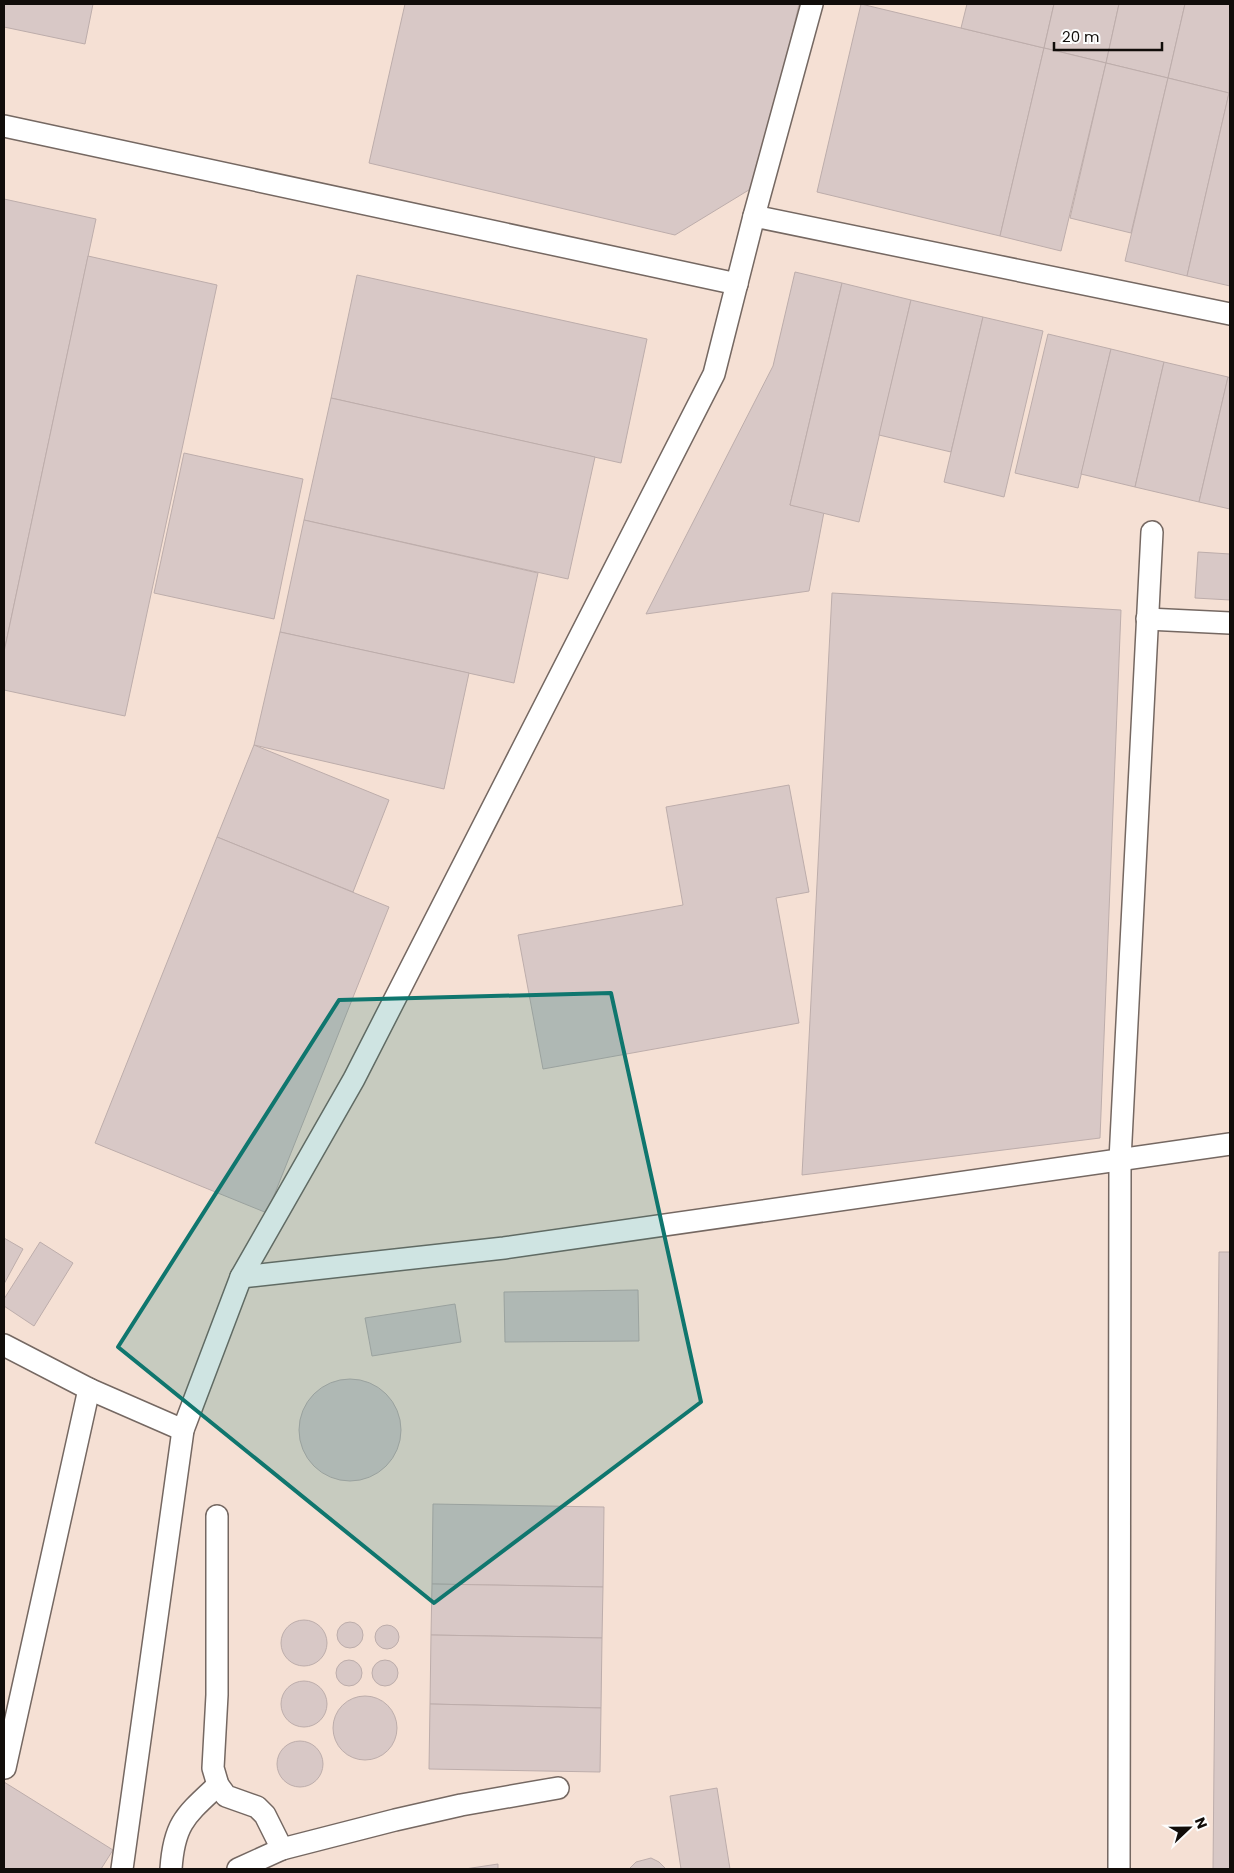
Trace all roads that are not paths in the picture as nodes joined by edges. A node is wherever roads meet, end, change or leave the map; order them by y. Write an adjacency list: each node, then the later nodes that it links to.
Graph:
1 (812, 4): 3 (lane)
2 (4, 126): 4 (lane)
3 (754, 216): 4 (lane); 5 (lane)
4 (737, 284): 11 (lane)
5 (1230, 314)
6 (1152, 532): 7 (lane)
7 (1147, 619): 8 (lane); 10 (lane)
8 (1230, 623)
9 (1230, 1144): 10 (lane)
10 (1120, 1160): 11 (lane); 23 (lane)
11 (241, 1277): 14 (lane)
12 (4, 1345): 13 (lane)
13 (89, 1389): 14 (lane); 16 (lane)
14 (183, 1430): 20 (lane)
15 (217, 1516): 17 (lane)
16 (6, 1768)
17 (218, 1786): 19 (lane); 21 (lane)
18 (558, 1788): 19 (lane)
19 (282, 1849): 22 (lane)
20 (122, 1869)
21 (171, 1869)
22 (238, 1869)
23 (1119, 1869)

